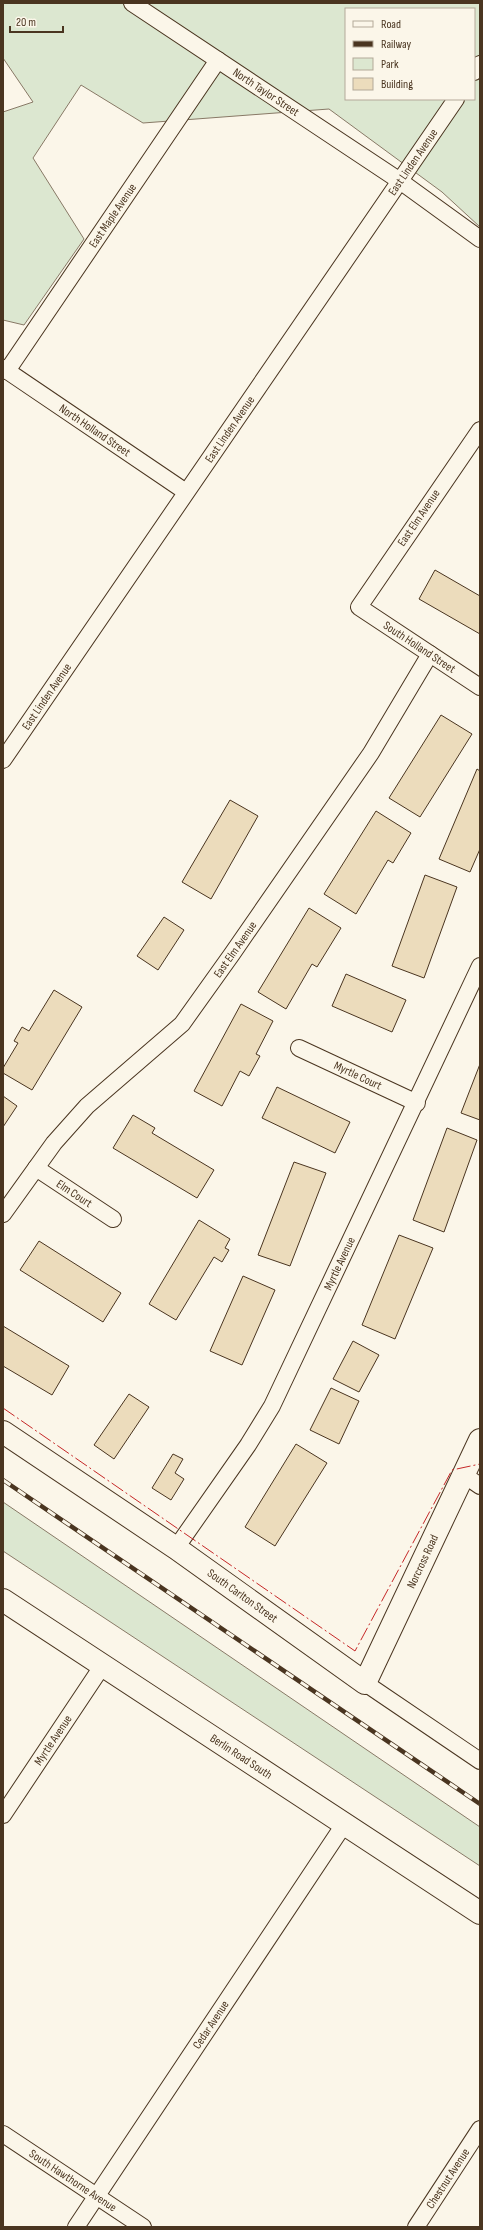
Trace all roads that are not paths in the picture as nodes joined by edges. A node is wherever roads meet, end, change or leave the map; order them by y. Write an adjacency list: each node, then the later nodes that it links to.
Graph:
1 (132, 3): 2 (street, North Taylor Street)
2 (218, 60): 4 (street, North Taylor Street); 6 (street, East Maple Avenue)
3 (455, 100): 4 (street, East Linden Avenue)
4 (400, 181): 5 (street, North Taylor Street); 8 (street, East Linden Avenue)
5 (480, 239)
6 (5, 369): 8 (street, North Holland Street)
7 (480, 430): 9 (street, East Elm Avenue)
8 (186, 492): 12 (street, East Linden Avenue)
9 (359, 607): 10 (street, South Holland Street)
10 (430, 654): 11 (street, South Holland Street); 16 (street, East Elm Avenue)
11 (480, 687)
12 (3, 760)
13 (480, 966): 15 (street, Myrtle Avenue)
14 (299, 1048): 15 (street, Myrtle Court)
15 (417, 1103): 22 (street, Myrtle Avenue)
16 (36, 1168): 17 (street, East Elm Avenue); 18 (street, Elm Court)
17 (3, 1214)
18 (113, 1219)
19 (3, 1432): 22 (street, South Carlton Street)
20 (480, 1440): 21 (street, Norcross Road)
21 (472, 1480): 25 (street, Norcross Road)
22 (176, 1548): 25 (street, South Carlton Street)
23 (3, 1600): 24 (street, Berlin Road South)
24 (103, 1665): 27 (street, Myrtle Avenue); 28 (street, Berlin Road South)
25 (365, 1683): 26 (street, South Carlton Street)
26 (480, 1761)
27 (3, 1815)
28 (345, 1823): 29 (street, Berlin Road South); 32 (street, Cedar Avenue)
29 (480, 1913)
30 (480, 2129): 35 (street, Chestnut Avenue)
31 (3, 2134): 32 (street, South Hawthorne Avenue)
32 (97, 2196): 33 (street, Cedar Avenue); 34 (street, South Hawthorne Avenue)
33 (76, 2227)
34 (142, 2227)
35 (416, 2227)

